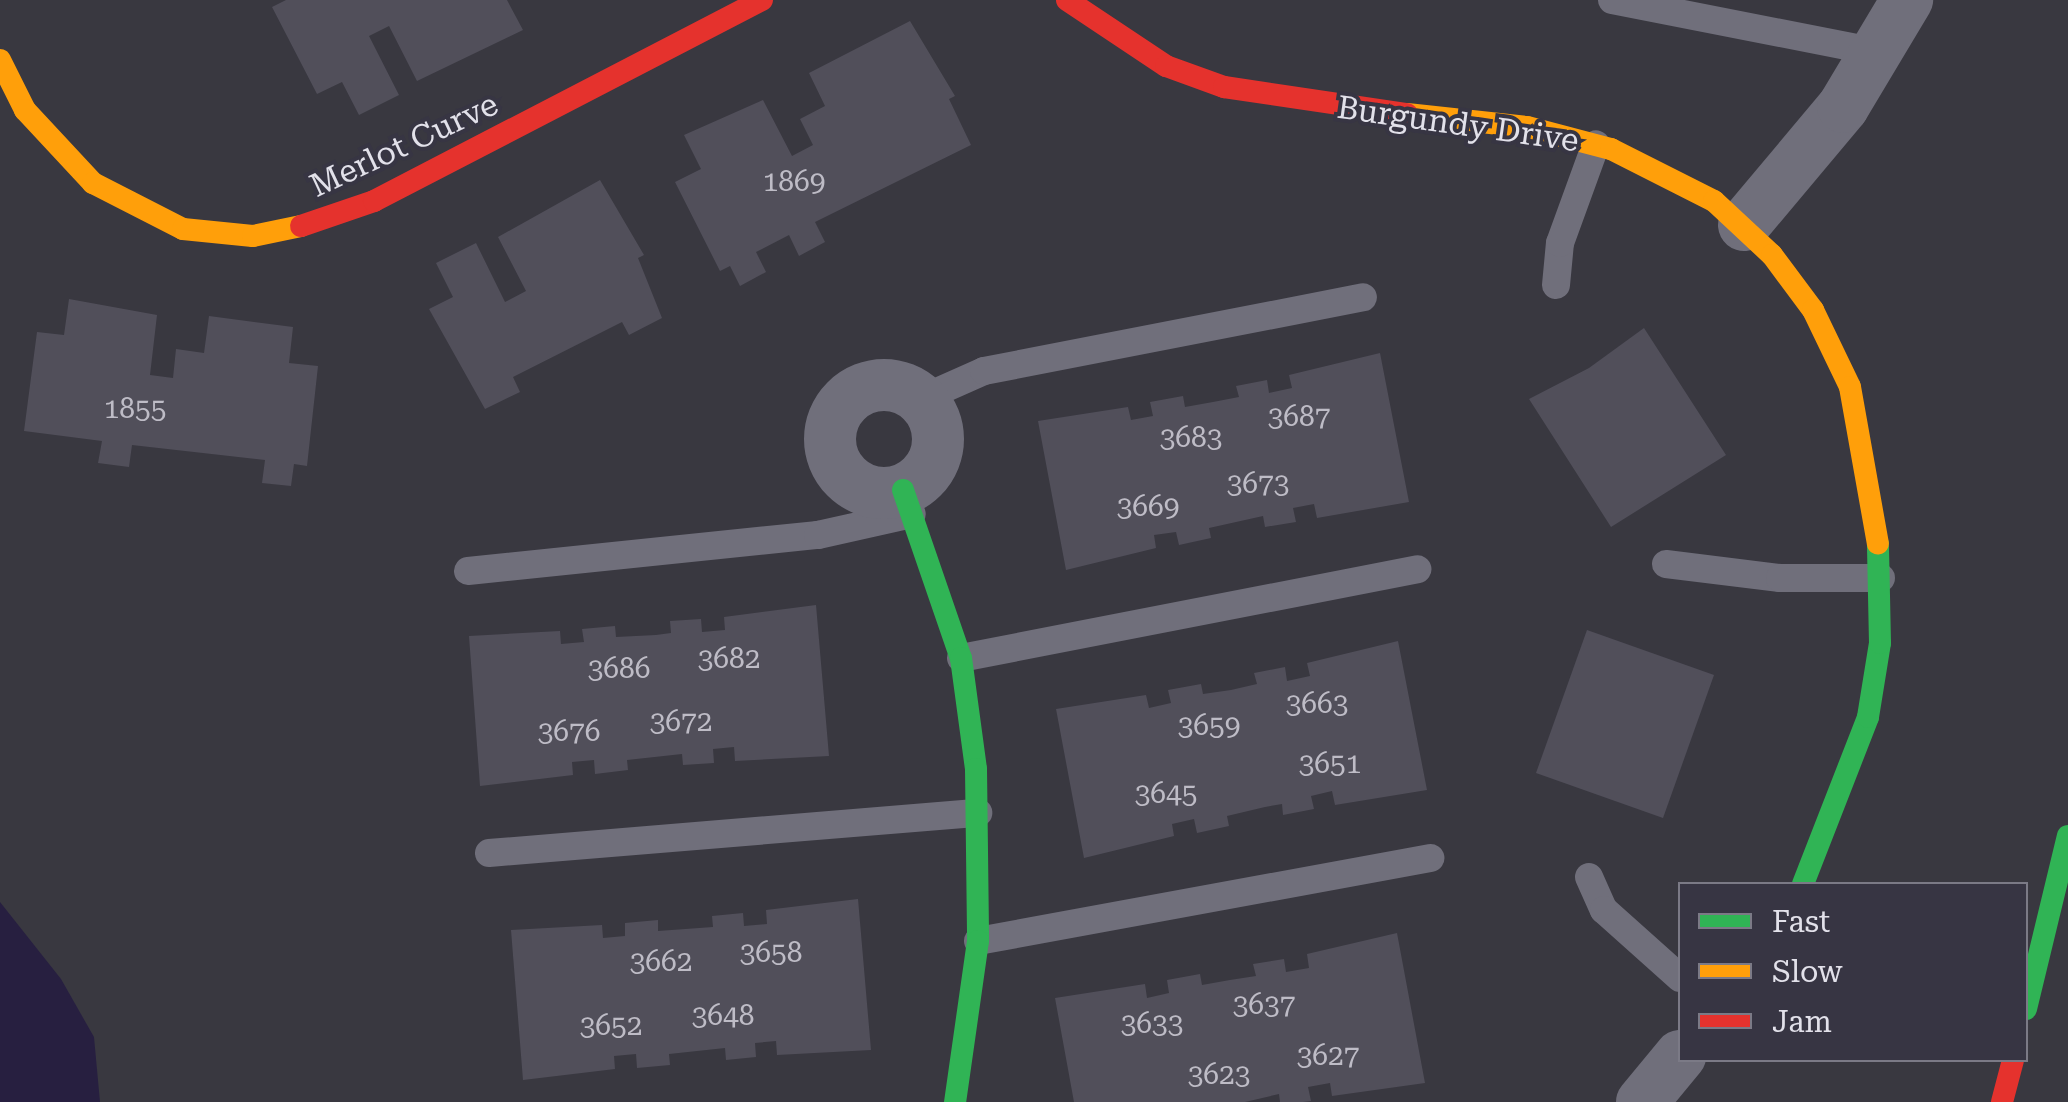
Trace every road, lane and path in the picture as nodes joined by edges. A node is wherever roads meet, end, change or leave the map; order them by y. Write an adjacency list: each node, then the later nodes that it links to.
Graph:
1 (762, 0): 6 (main road, Merlot Curve)
2 (1066, 0): 7 (main road, Burgundy Drive)
3 (1612, 0): 5 (lane)
4 (1907, 0): 5 (street)
5 (1880, 53): 8 (street)
6 (0, 60)
7 (1596, 144): 8 (main road, Burgundy Drive); 9 (lane)
8 (1744, 226): 16 (main road, Burgundy Drive)
9 (1556, 285)
10 (1363, 298): 11 (lane)
11 (920, 398): 12 (street); 12 (street)
12 (907, 502): 15 (lane); 17 (main road)
13 (1666, 564): 16 (lane)
14 (1416, 569): 17 (lane)
15 (468, 571)
16 (1881, 578): 23 (main road, Burgundy Drive)
17 (961, 658): 18 (main road)
18 (978, 813): 20 (lane); 24 (main road)
19 (2068, 836): 26 (main road)
20 (489, 852)
21 (1430, 858): 24 (lane)
22 (1589, 877): 25 (lane)
23 (1804, 882)
24 (978, 941): 29 (main road)
25 (1678, 976)
26 (2028, 1000)
27 (1678, 1058): 30 (street)
28 (2012, 1062): 31 (main road)
29 (954, 1102)
30 (1642, 1102)
31 (2002, 1102)

